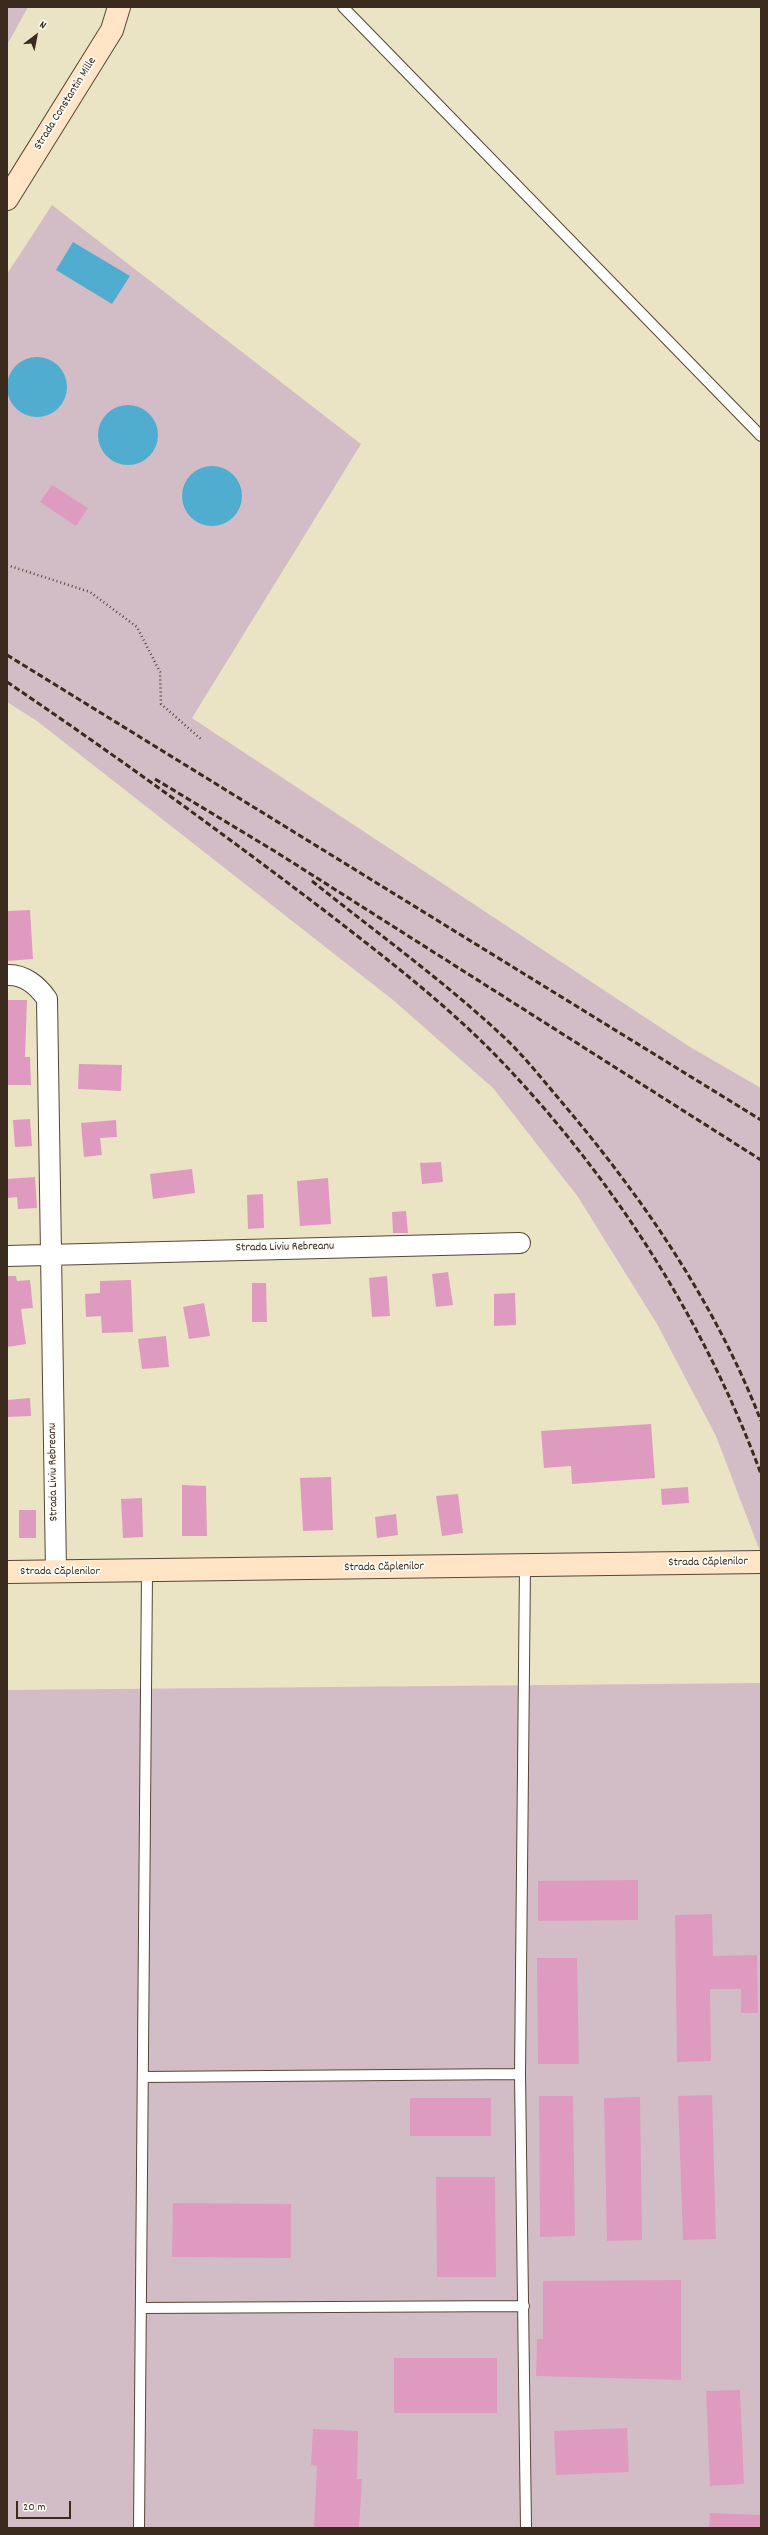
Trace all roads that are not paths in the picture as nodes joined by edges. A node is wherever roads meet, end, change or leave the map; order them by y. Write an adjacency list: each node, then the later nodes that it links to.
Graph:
1 (119, 7): 4 (street, Strada Constantin Mille)
2 (127, 7): 4 (lane)
3 (343, 7): 6 (lane)
4 (112, 30): 5 (street, Strada Constantin Mille)
5 (7, 199)
6 (761, 436)
7 (11, 975): 9 (street, Strada Liviu Rebreanu)
8 (520, 1243): 9 (street, Strada Liviu Rebreanu)
9 (50, 1254): 10 (street, Strada Liviu Rebreanu); 13 (street, Strada Liviu Rebreanu)
10 (7, 1256)
11 (761, 1562): 12 (street, Strada Căplenilor)
12 (525, 1566): 15 (street, Strada Căplenilor); 16 (lane)
13 (56, 1571): 14 (street, Strada Căplenilor); 15 (street, Strada Căplenilor)
14 (7, 1572)
15 (147, 1572): 17 (lane)
16 (520, 2074): 17 (lane); 18 (lane)
17 (143, 2077): 19 (lane)
18 (524, 2306): 19 (lane); 21 (lane)
19 (140, 2308): 20 (lane)
20 (139, 2528)
21 (526, 2528)

